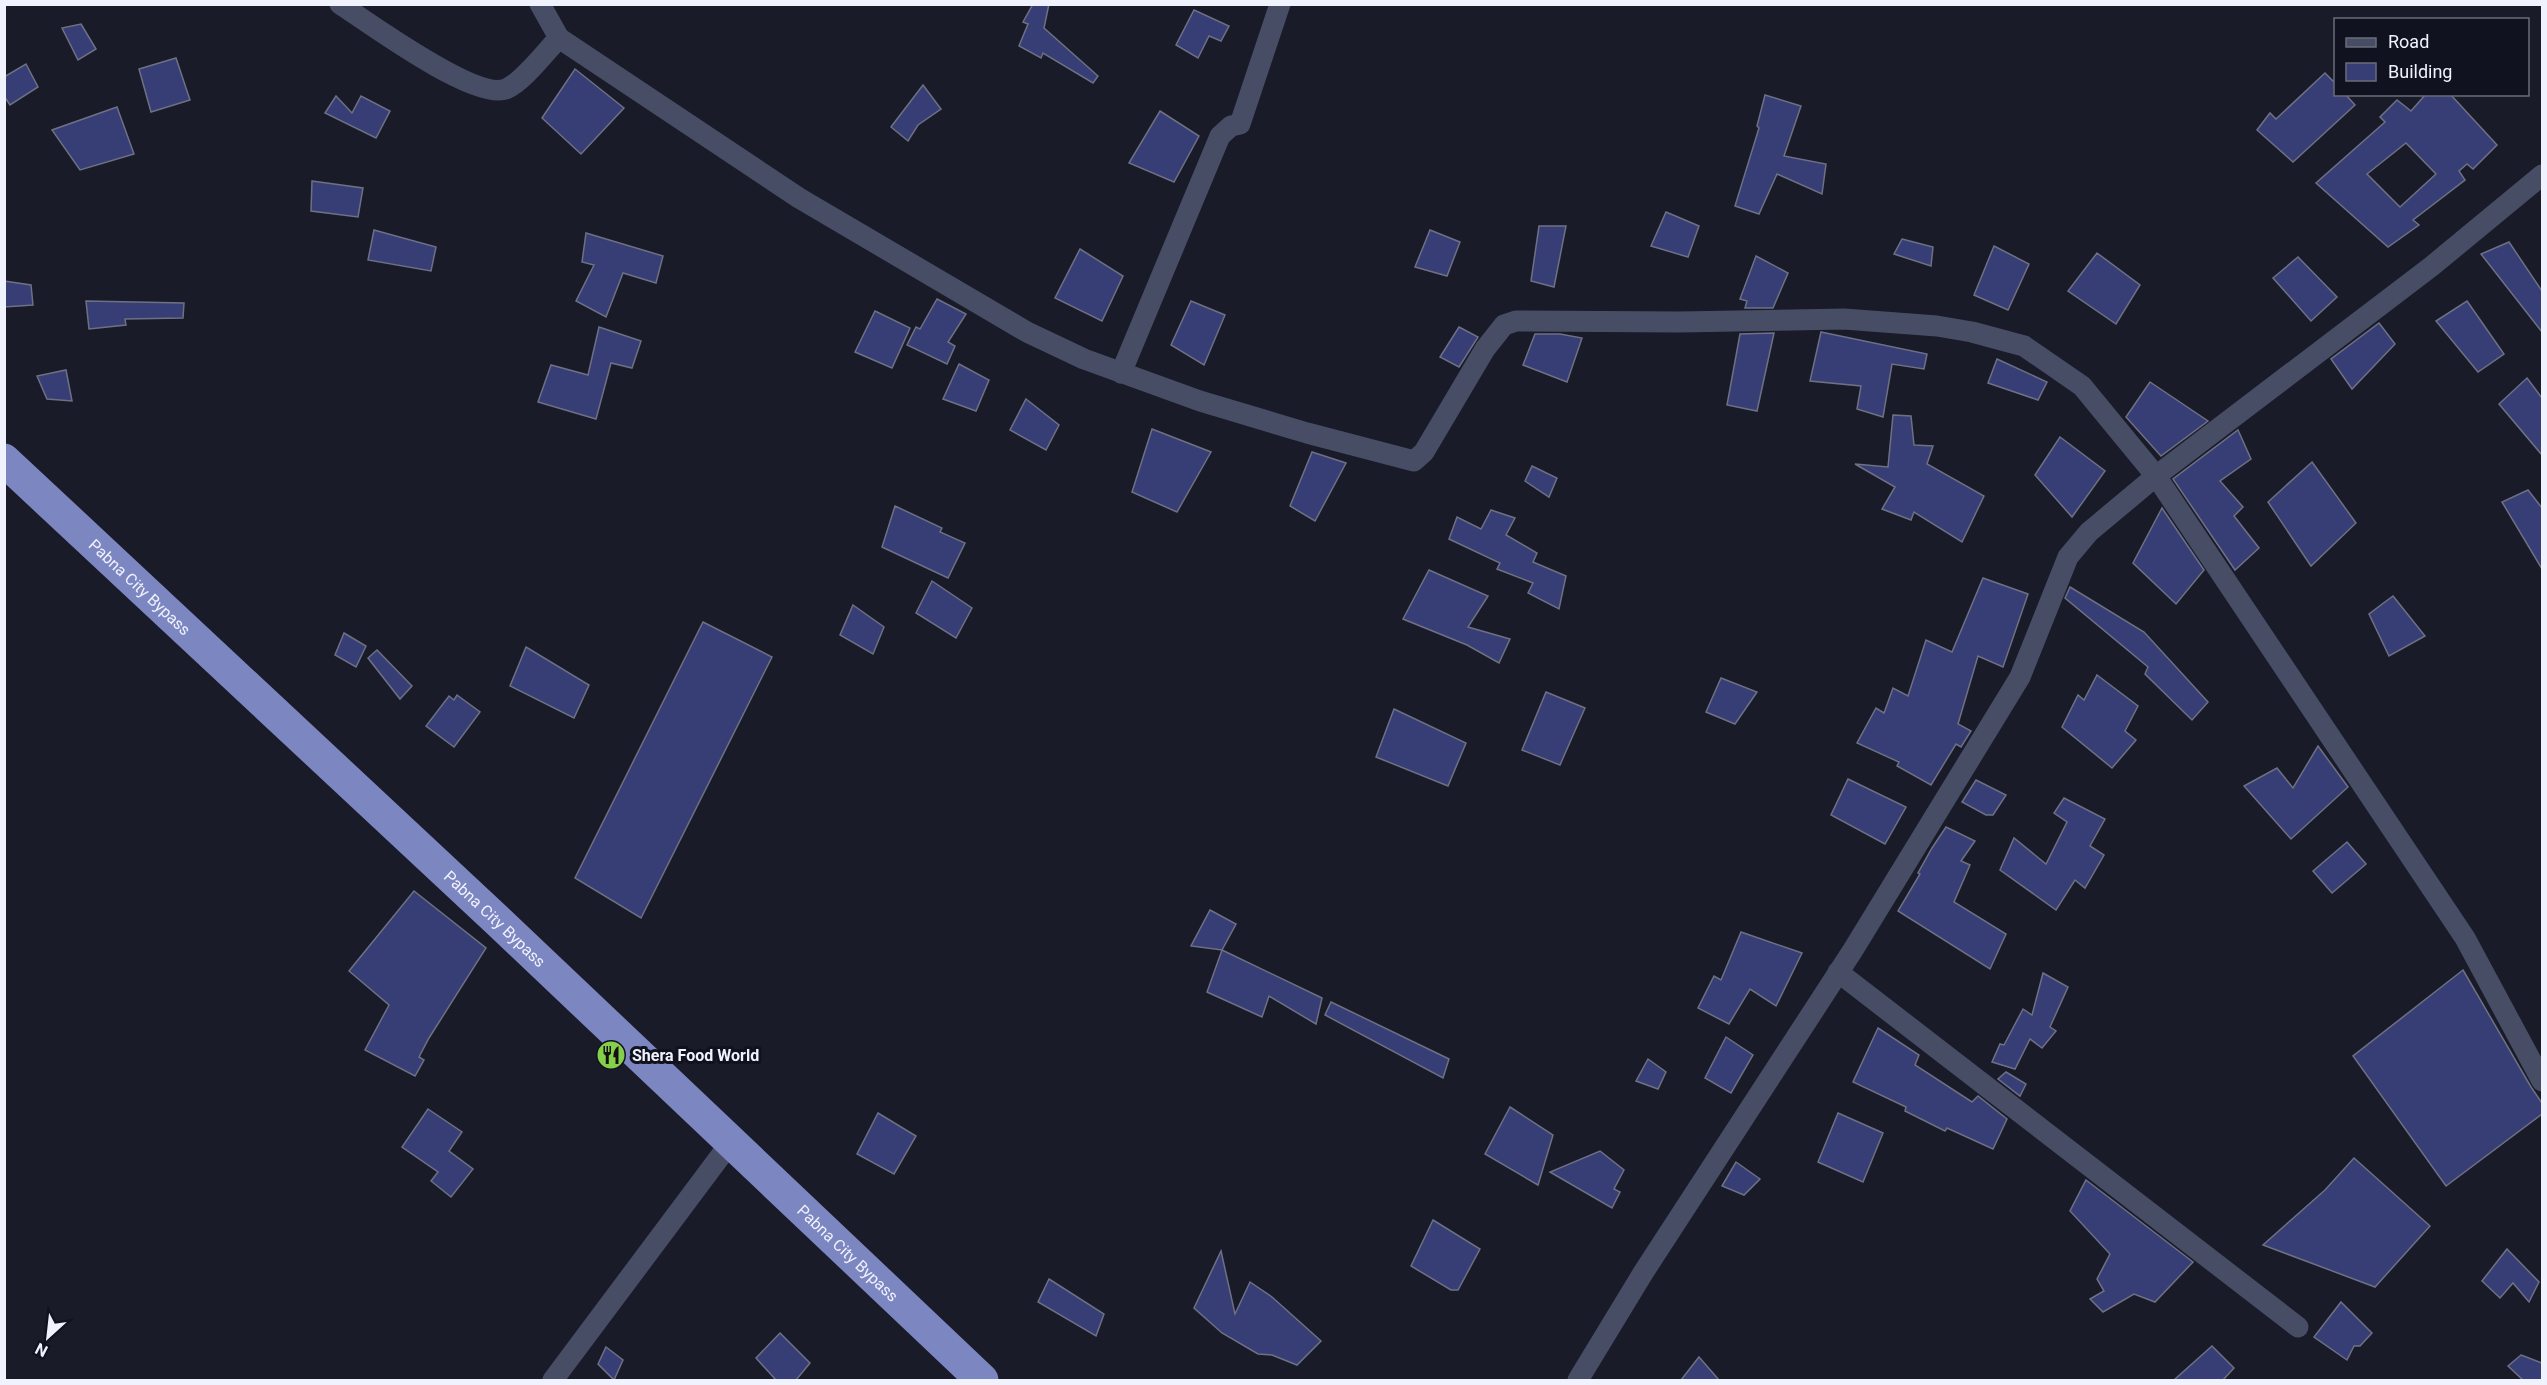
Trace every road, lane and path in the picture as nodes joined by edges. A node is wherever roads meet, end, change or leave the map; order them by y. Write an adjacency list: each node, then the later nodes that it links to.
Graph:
1 (340, 4): 4 (street)
2 (540, 4): 4 (street)
3 (1280, 4): 6 (street)
4 (559, 38): 6 (street)
5 (2542, 176): 8 (street)
6 (1121, 373): 8 (street)
7 (4, 460): 11 (highway, Pabna City Bypass)
8 (2156, 476): 9 (street); 10 (street)
9 (1838, 972): 12 (street); 15 (street)
10 (2542, 1081)
11 (731, 1142): 13 (street); 14 (highway, Pabna City Bypass)
12 (2298, 1327)
13 (553, 1380)
14 (982, 1380)
15 (1578, 1380)

